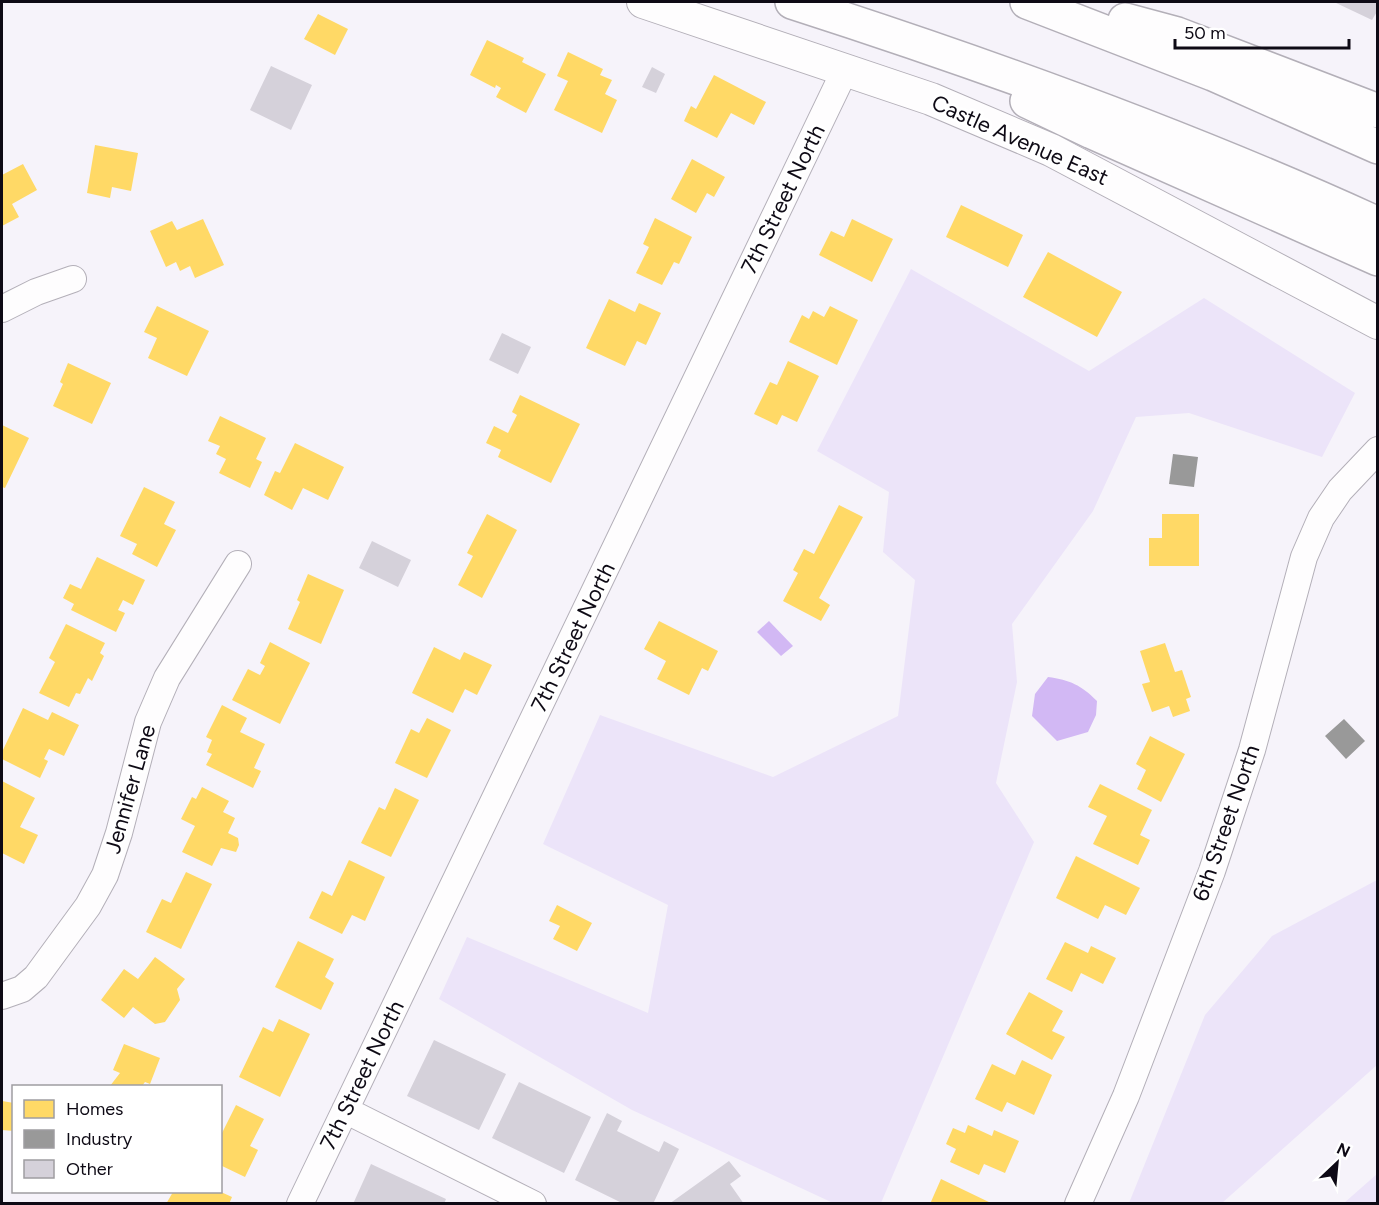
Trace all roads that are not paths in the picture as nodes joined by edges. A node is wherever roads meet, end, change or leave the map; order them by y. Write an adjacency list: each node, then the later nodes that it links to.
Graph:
1 (643, 2): 6 (street, Castle Avenue East)
2 (792, 2): 5 (highway)
3 (1027, 2): 8 (highway)
4 (1059, 2): 7 (highway)
5 (885, 31): 9 (highway); 10 (highway)
6 (845, 70): 13 (street, Castle Avenue East); 17 (street, 7th Street North)
7 (1377, 111)
8 (1377, 147)
9 (1377, 224)
10 (1377, 259)
11 (73, 279): 12 (street)
12 (2, 309)
13 (1377, 323)
14 (1377, 450): 20 (street, 6th Street North)
15 (238, 564): 16 (street, Jennifer Lane)
16 (2, 996)
17 (345, 1110): 18 (street, 7th Street North); 19 (street)
18 (300, 1203)
19 (534, 1203)
20 (1078, 1203)

